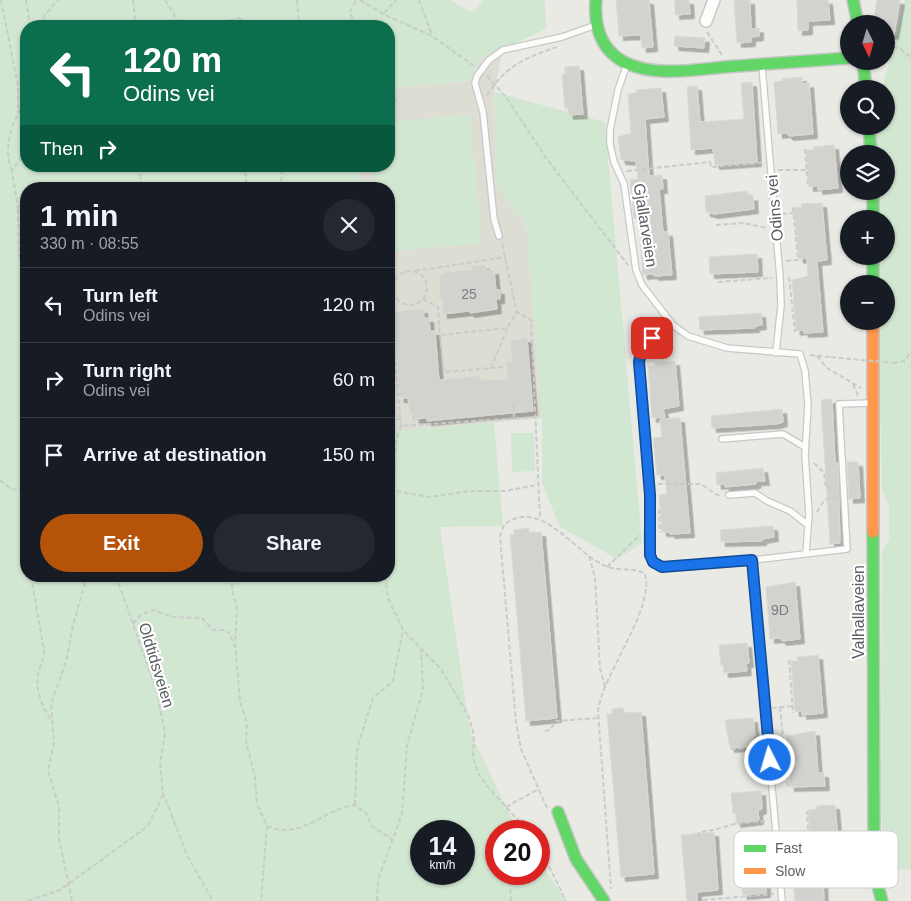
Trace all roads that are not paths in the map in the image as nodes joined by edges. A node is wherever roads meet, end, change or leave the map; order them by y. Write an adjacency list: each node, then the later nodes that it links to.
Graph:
1 (596, 0): 6 (street)
2 (714, 0): 5 (street)
3 (853, 0): 4 (street)
4 (856, 15)
5 (706, 22)
6 (596, 26): 8 (street); 10 (lane)
7 (840, 59): 9 (street)
8 (627, 64): 9 (street); 11 (lane, Gjallarveien)
9 (762, 64): 13 (lane, Odins vei)
10 (499, 236)
11 (673, 325): 13 (lane); 20 (lane)
12 (873, 330): 14 (street, Valhallaveien)
13 (776, 353): 16 (lane)
14 (874, 402): 19 (lane); 23 (street, Valhallaveien)
15 (722, 439): 16 (lane)
16 (805, 447): 18 (lane)
17 (730, 495): 18 (lane)
18 (808, 525): 19 (lane)
19 (806, 553): 20 (lane)
20 (752, 560): 22 (lane)
21 (558, 812): 26 (street)
22 (776, 831)
23 (874, 831)
24 (780, 888): 27 (lane)
25 (878, 888): 28 (street, Valhallaveien)
26 (608, 898)
27 (782, 901)
28 (882, 901)

